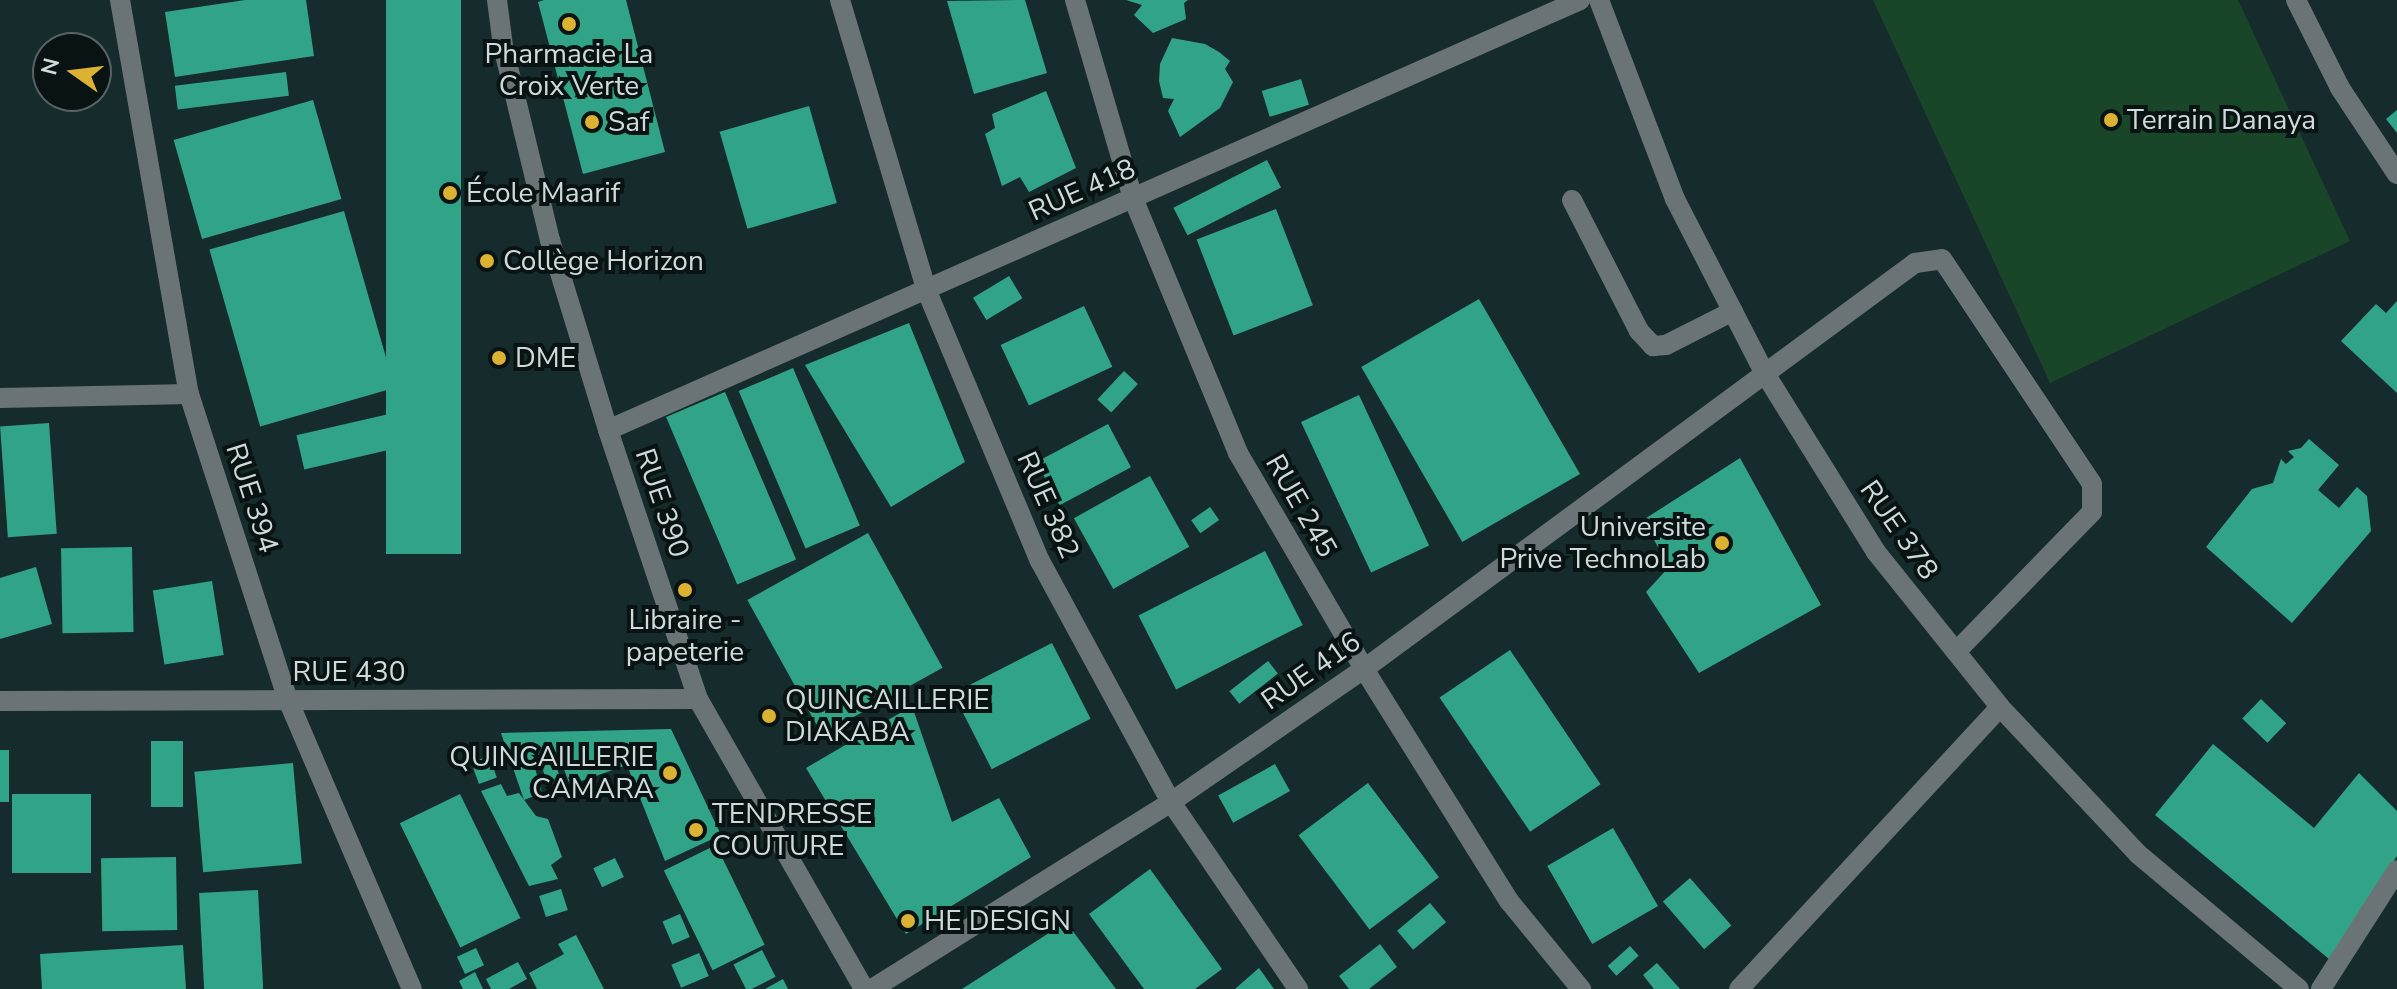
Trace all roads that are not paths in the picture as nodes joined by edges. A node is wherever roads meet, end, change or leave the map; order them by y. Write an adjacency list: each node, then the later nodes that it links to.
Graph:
1 (120, 0): 14 (street, RUE 394)
2 (497, 0): 16 (street, RUE 390)
3 (840, 0): 11 (street, RUE 382)
4 (1075, 0): 9 (street, RUE 245)
5 (1580, 0): 9 (street, RUE 418)
6 (1599, 0): 12 (street, RUE 378)
7 (2296, 0): 8 (street)
8 (2397, 174)
9 (1133, 198): 11 (street, RUE 418); 18 (street, RUE 245)
10 (1572, 200): 12 (street)
11 (926, 289): 16 (street, RUE 418); 23 (street, RUE 382)
12 (1733, 311): 13 (street, RUE 378)
13 (1764, 372): 17 (street, RUE 378); 17 (street, RUE 416); 18 (street, RUE 416)
14 (189, 394): 15 (street); 20 (street, RUE 394)
15 (0, 398)
16 (608, 430): 19 (street, RUE 390)
17 (1956, 652): 22 (street, RUE 378)
18 (1364, 669): 23 (street, RUE 416); 29 (street, RUE 245)
19 (698, 699): 20 (street, RUE 430); 26 (street, RUE 390)
20 (288, 700): 21 (street, RUE 430); 25 (street, RUE 394)
21 (0, 701)
22 (2000, 707): 30 (street); 31 (street, RUE 378)
23 (1171, 802): 27 (street, RUE 416); 28 (street, RUE 382)
24 (2397, 870): 32 (street)
25 (412, 989)
26 (864, 989)
27 (872, 989)
28 (1298, 989)
29 (1581, 989)
30 (1739, 989)
31 (2299, 989)
32 (2321, 989)

